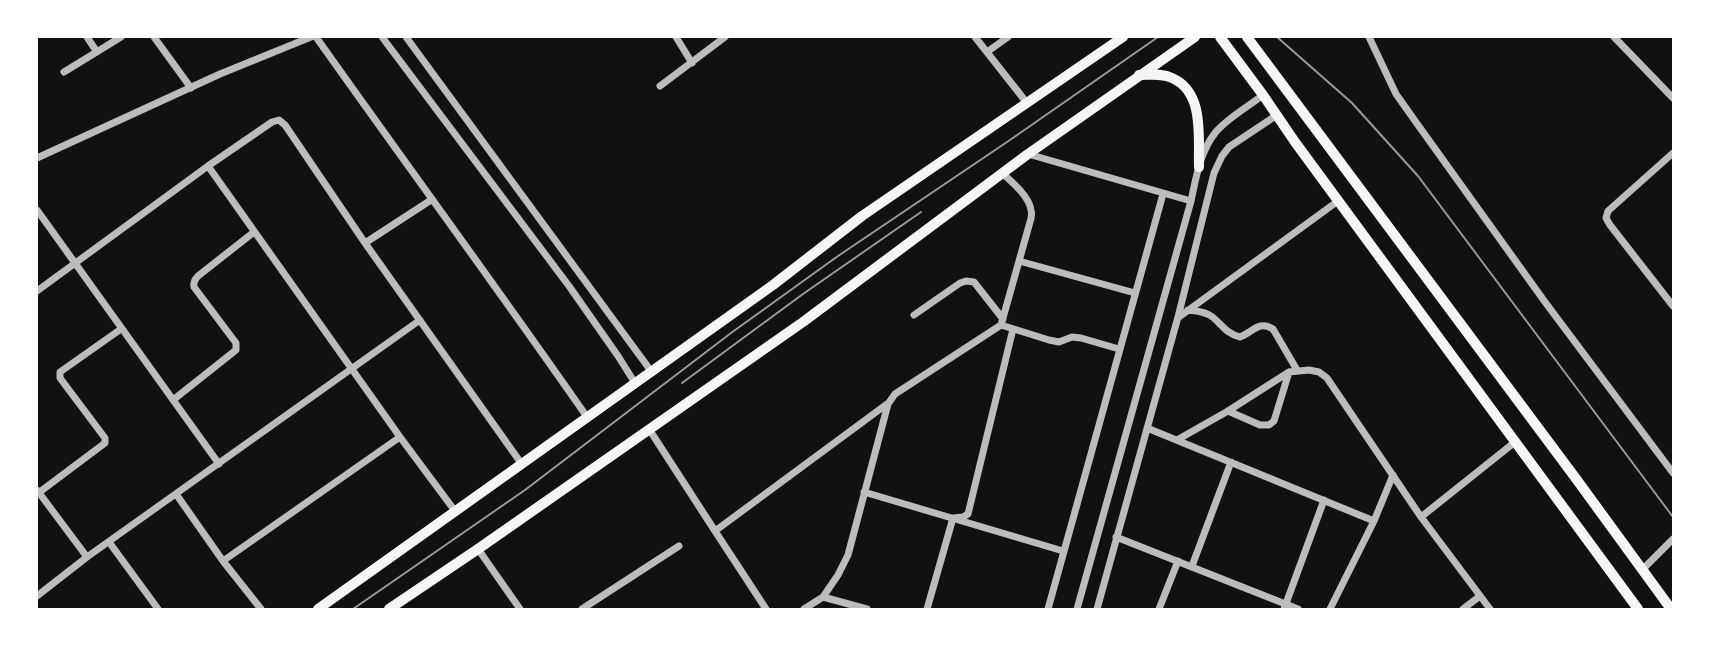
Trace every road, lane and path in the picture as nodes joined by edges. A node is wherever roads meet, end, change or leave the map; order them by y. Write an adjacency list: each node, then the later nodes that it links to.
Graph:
1 (87, 37): 18 (street)
2 (121, 37): 18 (street)
3 (155, 37): 24 (street)
4 (313, 37): 17 (street); 36 (street)
5 (382, 37): 58 (street)
6 (406, 37): 56 (street)
7 (676, 37): 20 (street)
8 (725, 37): 20 (street)
9 (975, 37): 19 (street)
10 (1007, 37): 19 (street)
11 (1123, 37): 27 (main road)
12 (1195, 37): 22 (main road)
13 (1220, 37): 25 (main road)
14 (1247, 37): 92 (main road)
15 (1369, 37): 71 (street)
16 (1614, 37): 26 (street)
17 (295, 40): 24 (street)
18 (97, 52): 21 (street)
19 (987, 52): 27 (street)
20 (692, 63): 23 (street)
21 (64, 72)
22 (1139, 75): 30 (main road); 33 (main road)
23 (660, 86)
24 (191, 88): 31 (street)
25 (1264, 95): 28 (main road); 33 (street)
26 (1673, 98)
27 (1027, 103): 56 (main road)
28 (1277, 116): 38 (main road); 49 (street)
29 (1673, 153): 46 (street)
30 (1028, 155): 34 (main road); 35 (street)
31 (37, 158)
32 (208, 166): 40 (street); 41 (street); 43 (street)
33 (1199, 167): 37 (street)
34 (1002, 173): 42 (street); 64 (main road)
35 (1163, 194): 37 (street); 45 (street)
36 (431, 200): 41 (street); 62 (street)
37 (1191, 201): 109 (street)
38 (1338, 201): 47 (street); 67 (main road)
39 (37, 210): 43 (street)
40 (254, 232): 55 (street); 59 (street)
41 (365, 243): 50 (street)
42 (1019, 261): 45 (street); 51 (street)
43 (76, 263): 44 (street); 52 (street)
44 (37, 291)
45 (1135, 293): 54 (street)
46 (1673, 306)
47 (1188, 310): 49 (street); 57 (street)
48 (914, 315): 51 (street)
49 (1178, 317): 63 (street)
50 (420, 320): 55 (street); 69 (street)
51 (1002, 322): 53 (street); 60 (street)
52 (121, 328): 59 (street); 73 (street)
53 (1013, 329): 54 (street); 79 (street)
54 (1119, 349): 87 (street)
55 (352, 369): 65 (street); 70 (street)
56 (651, 371): 58 (main road)
57 (1293, 371): 61 (street); 61 (street); 72 (street)
58 (635, 383): 62 (main road)
59 (173, 400): 70 (street)
60 (888, 404): 74 (street); 81 (street)
61 (1228, 411): 66 (street)
62 (587, 417): 69 (main road)
63 (1147, 428): 66 (street); 82 (street)
64 (649, 429): 81 (street); 86 (main road)
65 (400, 437): 77 (street); 89 (street)
66 (1177, 440): 68 (street)
67 (1515, 442): 78 (street); 116 (main road)
68 (1231, 462): 76 (street); 91 (street)
69 (521, 463): 77 (main road)
70 (219, 464): 75 (street)
71 (1673, 473)
72 (1393, 475): 78 (street); 80 (street)
73 (38, 492): 88 (street)
74 (864, 492): 79 (street); 95 (street)
75 (176, 494): 84 (street); 89 (street)
76 (1324, 500): 80 (street); 97 (street)
77 (456, 511): 100 (main road)
78 (1422, 517): 93 (street)
79 (953, 518): 87 (street); 107 (street)
80 (1374, 521): 113 (street)
81 (715, 531): 104 (street)
82 (1116, 537): 90 (street); 110 (street)
83 (1673, 539): 92 (street)
84 (109, 542): 88 (street); 98 (street)
85 (678, 546): 103 (street)
86 (478, 549): 101 (main road); 102 (street)
87 (1063, 551): 108 (street)
88 (87, 557): 94 (street)
89 (223, 561): 99 (street)
90 (1178, 561): 91 (street); 111 (street)
91 (1192, 566): 97 (street)
92 (1642, 570): 117 (main road)
93 (1480, 596): 114 (street); 115 (street)
94 (37, 597)
95 (823, 597): 96 (street); 106 (street)
96 (812, 607): 105 (street)
97 (1285, 607): 112 (street)
98 (158, 609)
99 (261, 609)
100 (318, 609)
101 (389, 609)
102 (520, 609)
103 (582, 609)
104 (766, 609)
105 (804, 609)
106 (867, 609)
107 (927, 609)
108 (1048, 609)
109 (1077, 609)
110 (1097, 609)
111 (1159, 609)
112 (1298, 609)
113 (1330, 609)
114 (1462, 609)
115 (1490, 609)
116 (1638, 609)
117 (1671, 609)

